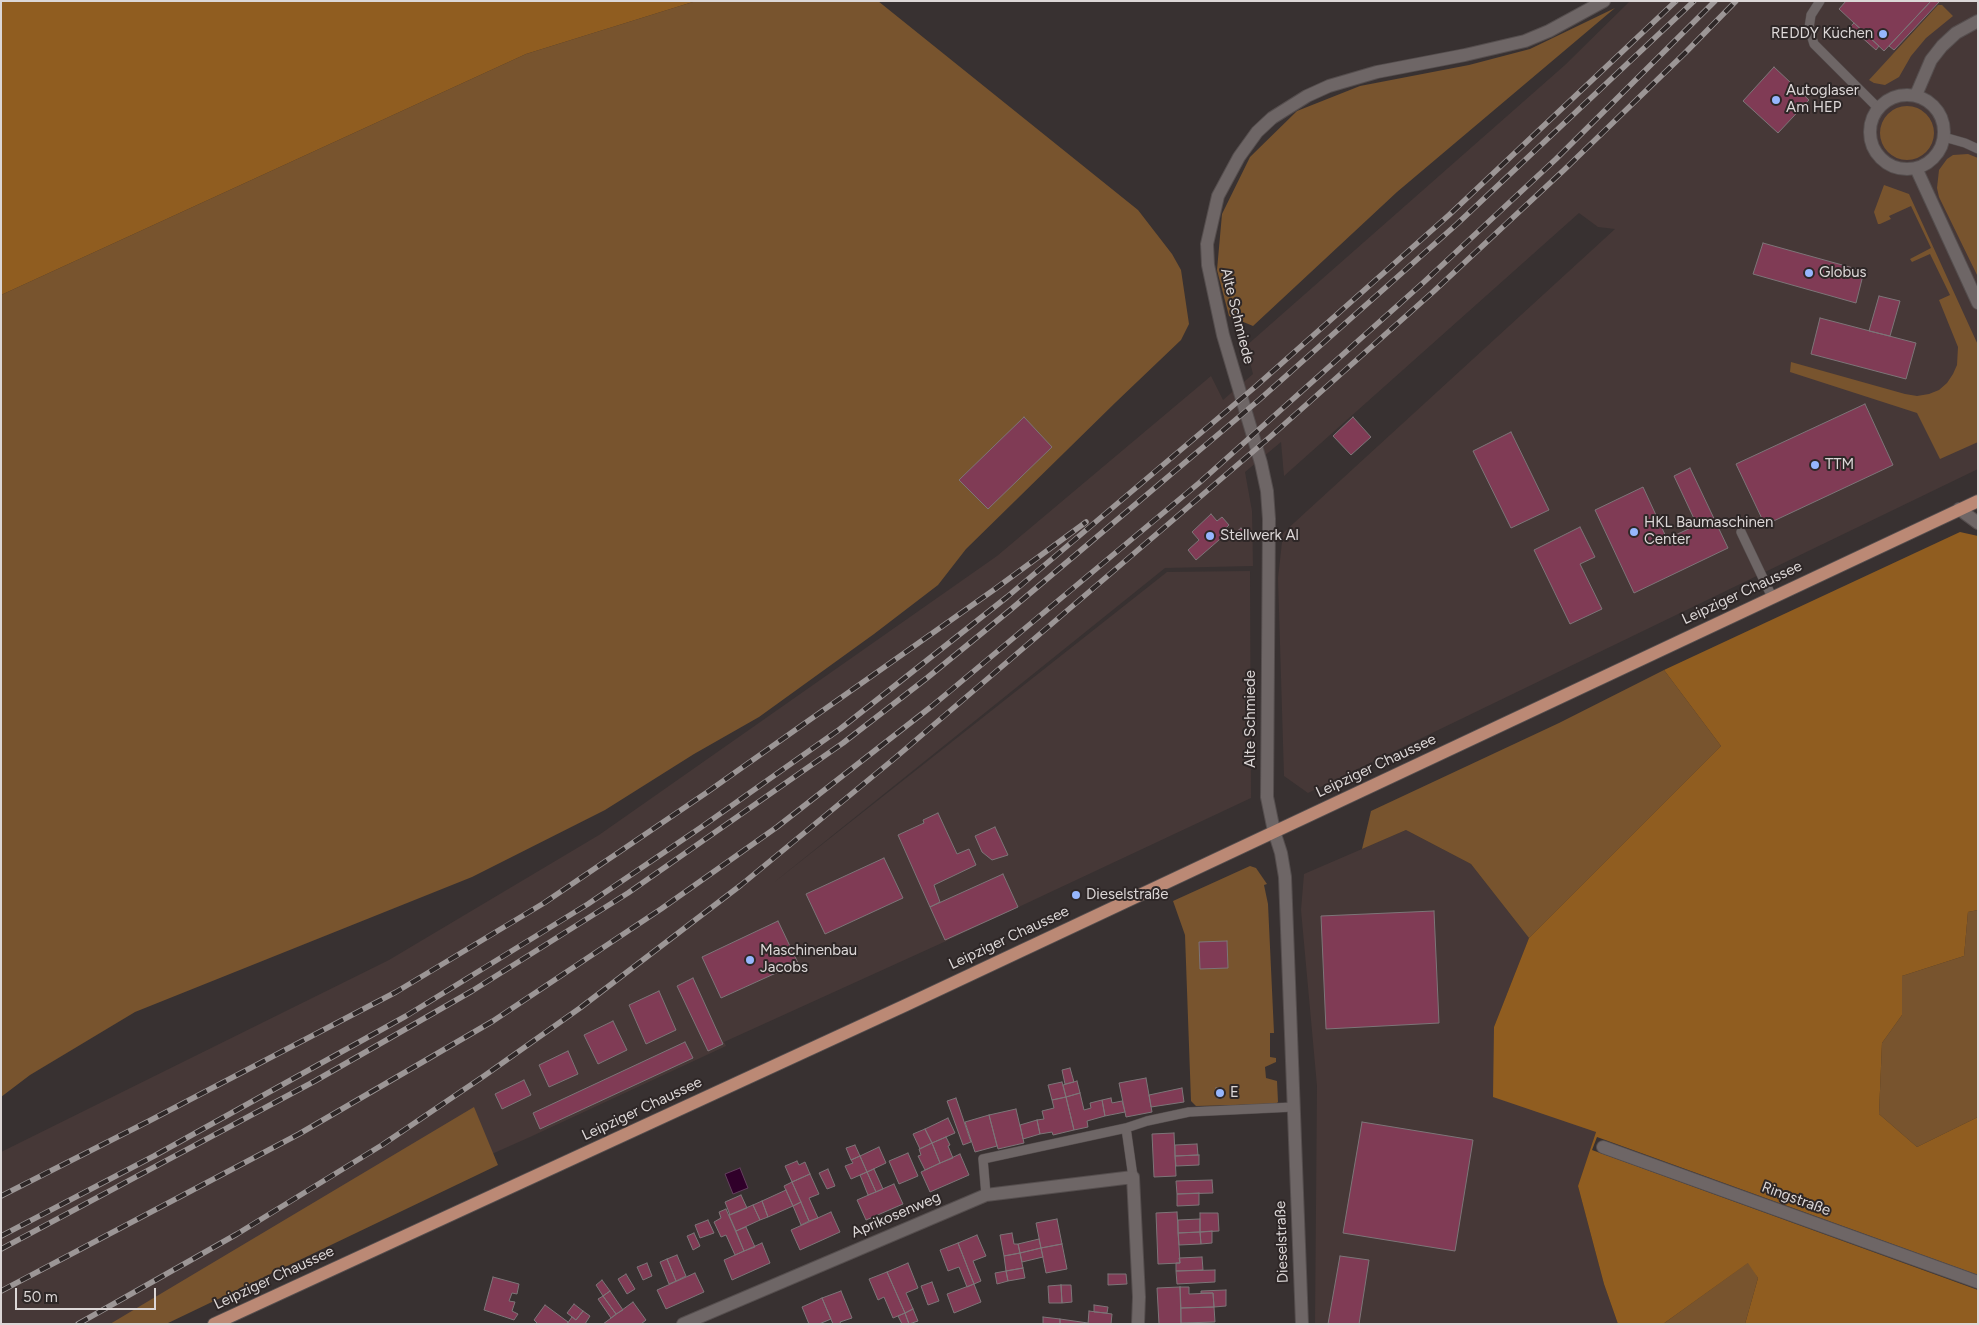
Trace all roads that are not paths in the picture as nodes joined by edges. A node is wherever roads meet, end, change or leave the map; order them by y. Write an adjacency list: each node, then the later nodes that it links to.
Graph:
1 (1604, 1): 15 (street, Alte Schmiede)
2 (1820, 1): 5 (lane)
3 (1978, 21): 4 (street)
4 (1916, 95): 5 (street); 6 (street)
5 (1878, 108): 8 (street)
6 (1944, 137): 7 (lane); 8 (street)
7 (1978, 149)
8 (1916, 168): 9 (street)
9 (1978, 303)
10 (1978, 500): 11 (main road, Leipziger Chaussee)
11 (1959, 509): 12 (street); 14 (main road, Leipziger Chaussee)
12 (1978, 523)
13 (1741, 532): 14 (lane)
14 (1772, 597): 15 (main road, Leipziger Chaussee)
15 (1274, 831): 16 (street, Dieselstraße); 22 (main road, Leipziger Chaussee)
16 (1293, 1107): 17 (lane); 25 (street, Dieselstraße)
17 (1126, 1128): 19 (lane); 20 (lane)
18 (1603, 1147): 21 (street, Ringstraße)
19 (1133, 1177): 20 (street, Aprikosenweg); 24 (street)
20 (986, 1195): 23 (street, Aprikosenweg)
21 (1978, 1282)
22 (214, 1324)
23 (683, 1324)
24 (1138, 1324)
25 (1302, 1324)

